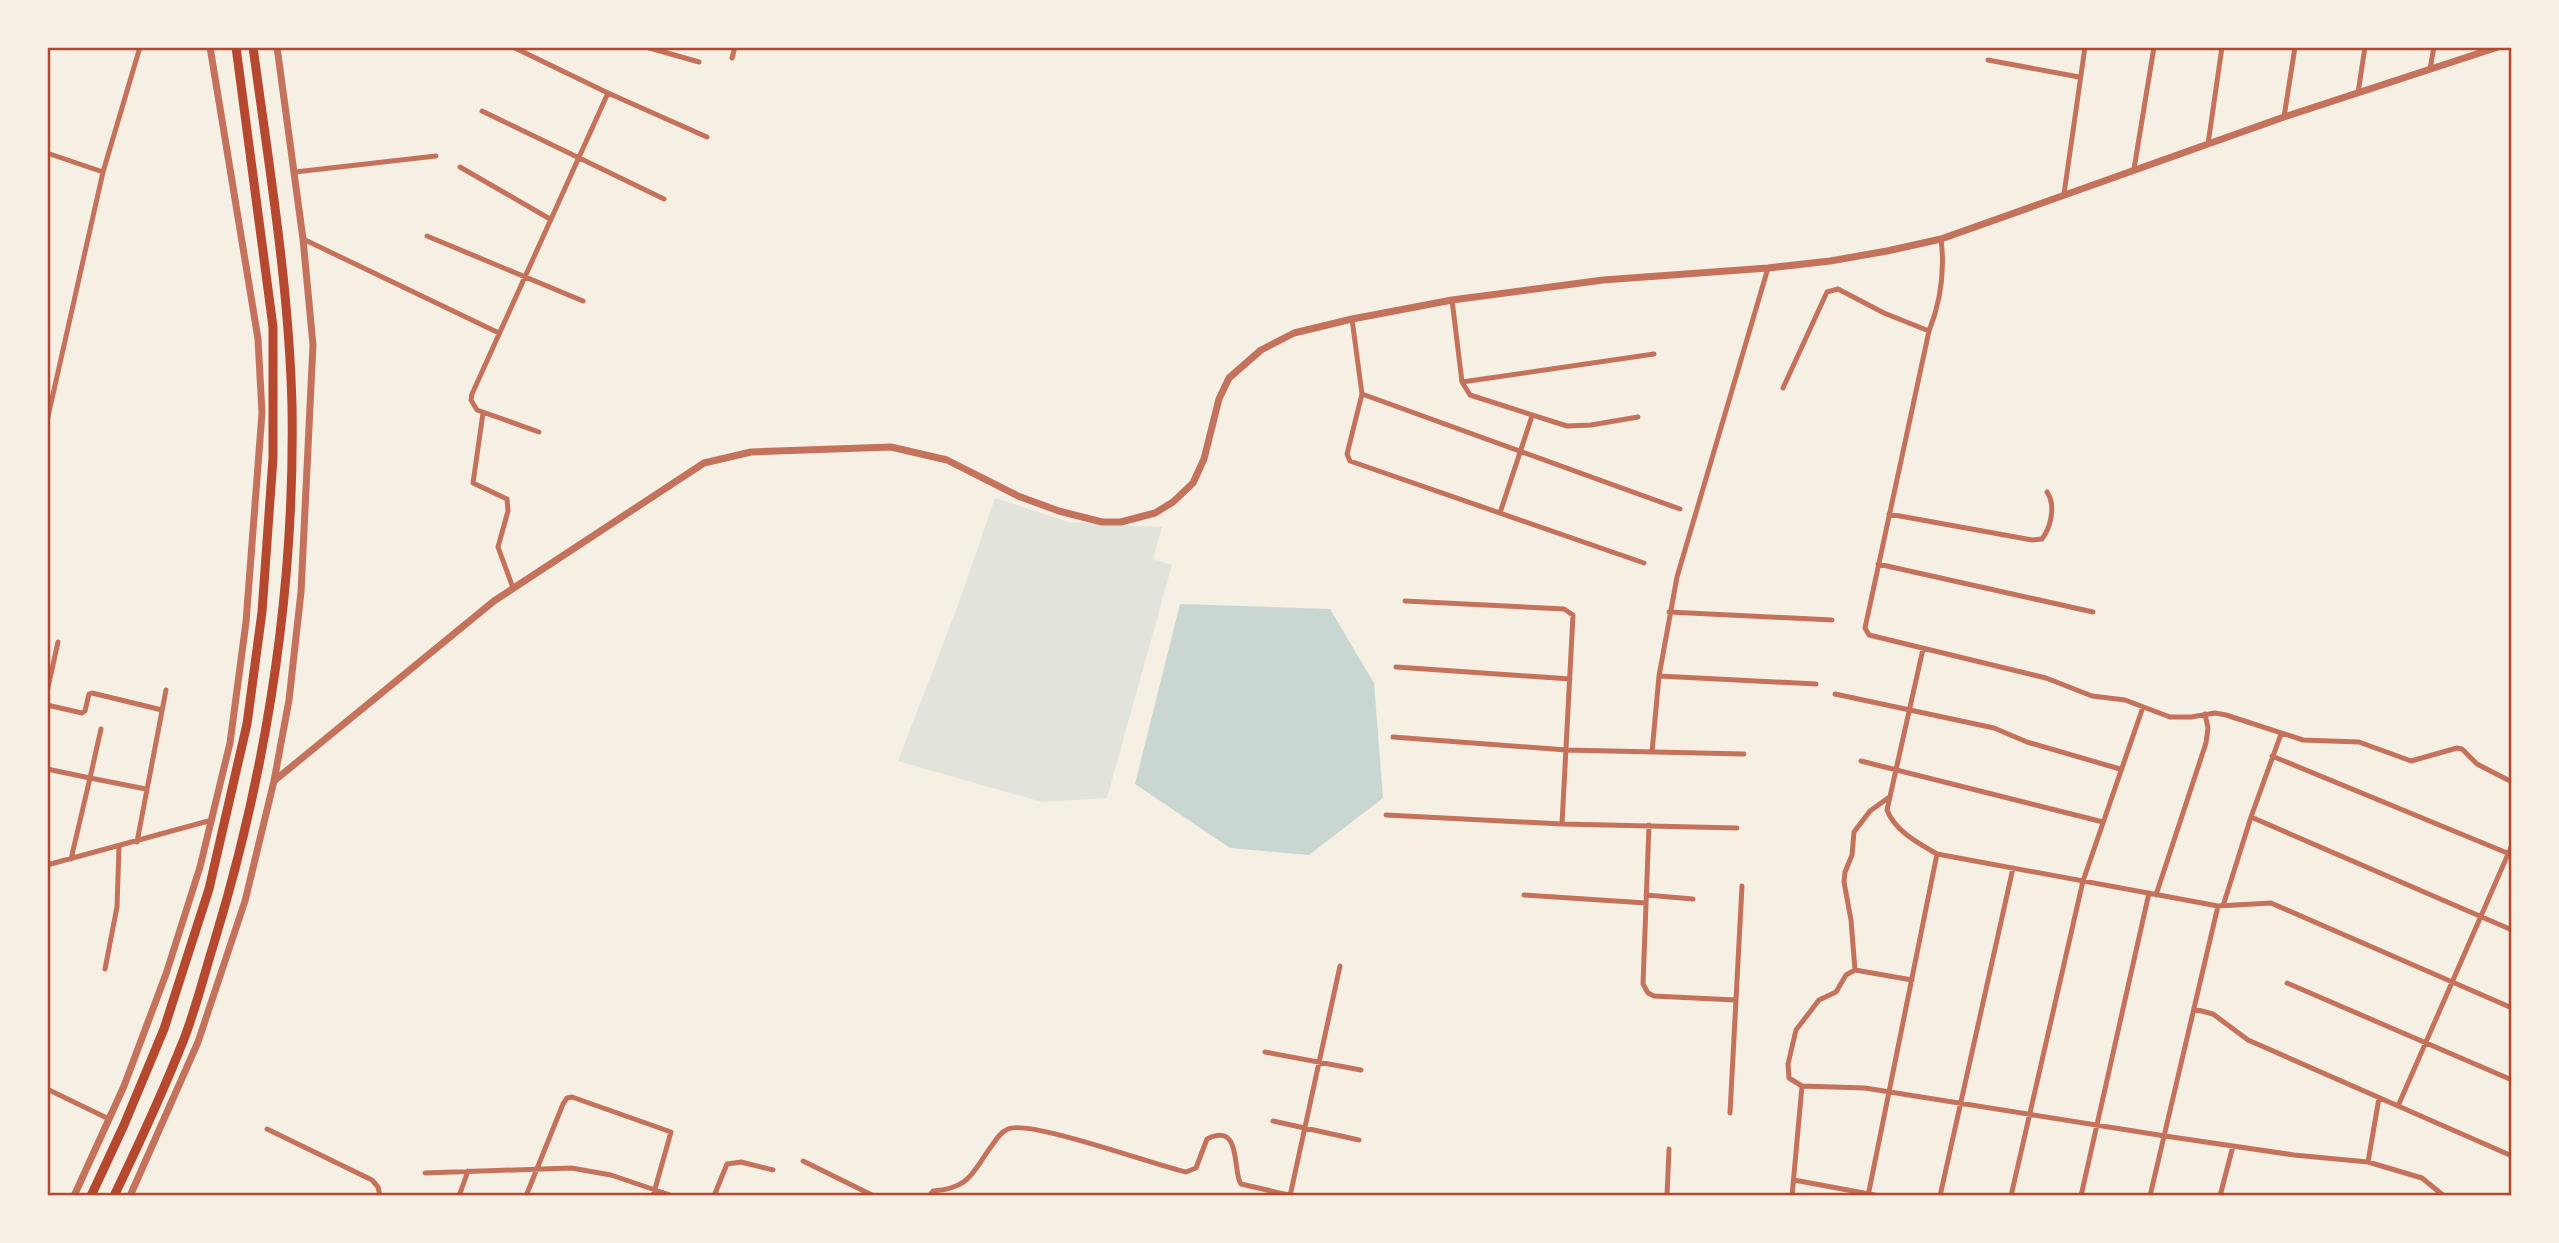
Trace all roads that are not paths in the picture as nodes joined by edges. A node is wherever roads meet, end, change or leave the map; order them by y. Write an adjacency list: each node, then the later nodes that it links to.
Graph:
1 (140, 47): 32 (street)
2 (211, 47): 100 (street)
3 (236, 47): 166 (highway)
4 (253, 47): 167 (highway)
5 (277, 47): 33 (street)
6 (646, 47): 18 (street)
7 (735, 47): 16 (street)
8 (2085, 47): 20 (street)
9 (2154, 47): 31 (street)
10 (2222, 47): 26 (street)
11 (2295, 47): 24 (street)
12 (2365, 47): 22 (street)
13 (2434, 47): 19 (street)
14 (2498, 47): 19 (street)
15 (515, 48): 21 (street)
16 (732, 58)
17 (1989, 60): 20 (street)
18 (699, 62)
19 (2430, 69): 22 (street)
20 (2079, 77): 34 (street)
21 (608, 93): 25 (street); 29 (street)
22 (2358, 93): 24 (street)
23 (482, 111): 29 (street)
24 (2284, 117): 26 (street)
25 (707, 137)
26 (2208, 144): 31 (street)
27 (47, 153): 32 (street)
28 (436, 156): 33 (street)
29 (579, 156): 35 (street); 36 (street)
30 (460, 167): 36 (street)
31 (2134, 169): 34 (street)
32 (103, 172): 54 (street)
33 (295, 172): 38 (street)
34 (2064, 194): 39 (street)
35 (664, 199)
36 (550, 219): 41 (street)
37 (427, 236): 41 (street)
38 (303, 239): 46 (street); 94 (street)
39 (1941, 239): 40 (street); 45 (street)
40 (1768, 268): 42 (street); 65 (street)
41 (526, 277): 43 (street); 46 (street)
42 (1451, 300): 44 (street); 48 (street)
43 (583, 301)
44 (1352, 319): 50 (street); 63 (street)
45 (1929, 331): 49 (street); 60 (street)
46 (499, 333): 51 (street)
47 (1654, 354): 48 (street)
48 (1462, 382): 52 (street)
49 (1783, 388)
50 (1362, 394): 56 (street); 59 (street)
51 (483, 413): 55 (street); 63 (street)
52 (1532, 416): 53 (street); 56 (street)
53 (1638, 417)
54 (47, 421)
55 (538, 432)
56 (1522, 452): 58 (street); 59 (street)
57 (2046, 492): 60 (street)
58 (1679, 509)
59 (1500, 513): 61 (street)
60 (1889, 514): 62 (street)
61 (1644, 563)
62 (1878, 564): 66 (street); 69 (street)
63 (513, 588): 94 (street)
64 (1405, 601): 72 (street)
65 (1669, 612): 67 (street); 71 (street)
66 (2093, 612)
67 (1832, 620)
68 (58, 642): 75 (street)
69 (1923, 649): 78 (street); 80 (street)
70 (1396, 667): 72 (street)
71 (1659, 676): 73 (street); 86 (street)
72 (1570, 679): 85 (street)
73 (1816, 684)
74 (166, 690): 79 (street)
75 (47, 692)
76 (1835, 694): 80 (street)
77 (47, 705): 79 (street)
78 (2143, 707): 81 (street); 92 (street)
79 (162, 710): 96 (street)
80 (1910, 710): 91 (street); 92 (street)
81 (2205, 714): 83 (street); 118 (street)
82 (101, 729): 93 (street)
83 (2281, 734): 88 (street); 95 (street)
84 (1394, 737): 85 (street)
85 (1566, 750): 86 (street); 102 (street)
86 (1652, 752): 87 (street)
87 (1744, 754)
88 (2272, 756): 99 (street); 109 (street)
89 (1861, 761): 91 (street)
90 (47, 769): 93 (street)
91 (1897, 769): 97 (street); 101 (street)
92 (2120, 769): 101 (street)
93 (90, 778): 96 (street); 110 (street)
94 (274, 781): 168 (street)
95 (2512, 782)
96 (146, 789): 105 (street)
97 (1888, 799): 108 (street); 126 (street)
98 (1386, 815): 102 (street)
99 (2251, 817): 121 (street); 122 (street)
100 (212, 820): 105 (street); 146 (street)
101 (2103, 822): 113 (street)
102 (1562, 824): 103 (street)
103 (1649, 825): 104 (street); 117 (street)
104 (1737, 828)
105 (137, 842): 107 (street)
106 (2512, 845): 109 (street)
107 (119, 847): 110 (street); 125 (street)
108 (1937, 854): 112 (street); 127 (street)
109 (2510, 855): 122 (street)
110 (71, 859): 111 (street)
111 (47, 865)
112 (2013, 868): 113 (street); 142 (street)
113 (2083, 881): 115 (street); 145 (street)
114 (1742, 886): 130 (street)
115 (2149, 893): 118 (street); 148 (street)
116 (1524, 895): 120 (street)
117 (1646, 895): 119 (street); 120 (street)
118 (2156, 895): 121 (street)
119 (1693, 898)
120 (1646, 903): 130 (street)
121 (2220, 906): 128 (street); 132 (street)
122 (2481, 916): 123 (street); 128 (street)
123 (2512, 930)
124 (1340, 966): 135 (street)
125 (105, 969)
126 (1855, 970): 127 (street); 138 (street)
127 (1912, 980): 140 (street)
128 (2452, 982): 131 (street); 133 (street)
129 (2287, 983): 133 (street)
130 (1735, 1000): 144 (street)
131 (2512, 1008)
132 (2194, 1009): 141 (street); 151 (street)
133 (2426, 1042): 137 (street); 143 (street)
134 (1265, 1052): 135 (street)
135 (1320, 1064): 136 (street); 150 (street)
136 (1361, 1070)
137 (2512, 1080)
138 (1802, 1086): 140 (street); 162 (street)
139 (47, 1089): 146 (street)
140 (1890, 1092): 142 (street); 164 (street)
141 (2379, 1098): 143 (street); 157 (street)
142 (1961, 1103): 145 (street); 180 (street)
143 (2398, 1106): 155 (street)
144 (1730, 1113)
145 (2028, 1114): 148 (street); 181 (street)
146 (109, 1119): 165 (street)
147 (1273, 1121): 150 (street)
148 (2096, 1126): 151 (street); 182 (street)
149 (267, 1129): 169 (street)
150 (1306, 1129): 152 (street); 176 (street)
151 (2165, 1136): 153 (street); 183 (street)
152 (1359, 1140)
153 (2233, 1146): 157 (street); 184 (street)
154 (1669, 1149): 177 (street)
155 (2512, 1156)
156 (803, 1161): 174 (street)
157 (2368, 1161): 185 (street)
158 (535, 1169): 160 (street); 163 (street); 163 (street); 171 (street)
159 (773, 1170): 173 (street)
160 (468, 1171): 161 (street); 170 (street)
161 (425, 1173)
162 (1794, 1180): 164 (street); 178 (street)
163 (654, 1193): 172 (street)
164 (1868, 1195): 179 (street)
165 (74, 1196)
166 (91, 1196)
167 (114, 1196)
168 (130, 1196)
169 (380, 1196)
170 (459, 1196)
171 (526, 1196)
172 (673, 1196)
173 (714, 1196)
174 (874, 1196)
175 (929, 1196): 176 (street)
176 (1291, 1196)
177 (1667, 1196)
178 (1793, 1196)
179 (1880, 1196)
180 (1940, 1196)
181 (2011, 1196)
182 (2081, 1196)
183 (2150, 1196)
184 (2220, 1196)
185 (2444, 1196)

